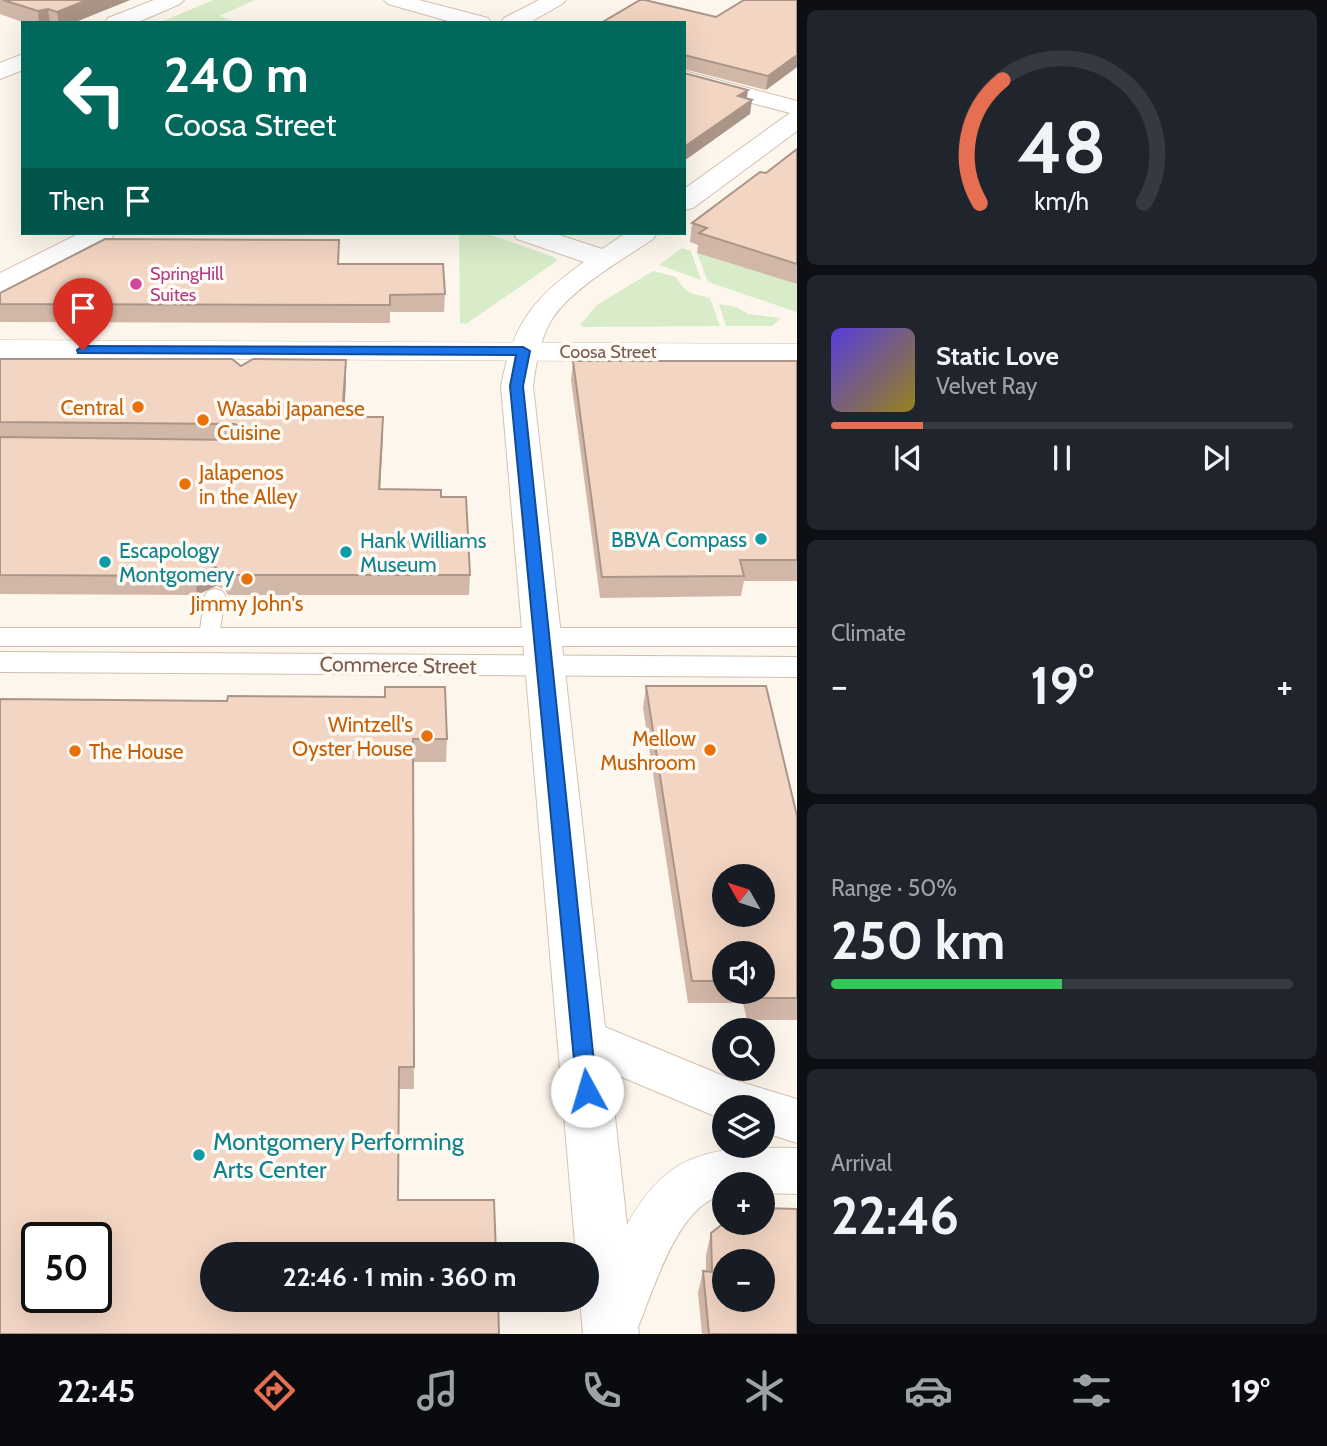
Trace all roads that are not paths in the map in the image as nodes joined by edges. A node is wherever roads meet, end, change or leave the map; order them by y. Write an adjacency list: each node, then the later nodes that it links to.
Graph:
1 (173, 0): 4 (main road)
2 (395, 0): 5 (main road)
3 (555, 0): 6 (main road)
4 (121, 21)
5 (473, 21)
6 (516, 21)
7 (0, 46): 8 (main road)
8 (21, 53)
9 (21, 62): 10 (main road)
10 (0, 72)
11 (686, 79): 12 (main road)
12 (797, 108)
13 (797, 119): 14 (main road)
14 (686, 201)
15 (97, 235): 19 (main road)
16 (533, 235): 18 (main road)
17 (640, 235): 18 (main road)
18 (606, 260): 21 (main road)
19 (0, 284)
20 (0, 349): 21 (street, Coosa Street)
21 (523, 351): 22 (street, Coosa Street); 27 (main road)
22 (797, 353)
23 (215, 595): 25 (street)
24 (0, 637): 25 (street, Commerce Street)
25 (209, 637): 27 (street, Commerce Street)
26 (797, 637): 27 (street, Commerce Street)
27 (542, 652): 28 (street, Commerce Street); 29 (street, Commerce Street); 30 (main road)
28 (0, 662)
29 (797, 667)
30 (582, 1039): 31 (main road); 35 (main road)
31 (715, 1095)
32 (775, 1115): 33 (main road)
33 (797, 1121)
34 (797, 1171): 35 (main road)
35 (611, 1331)

